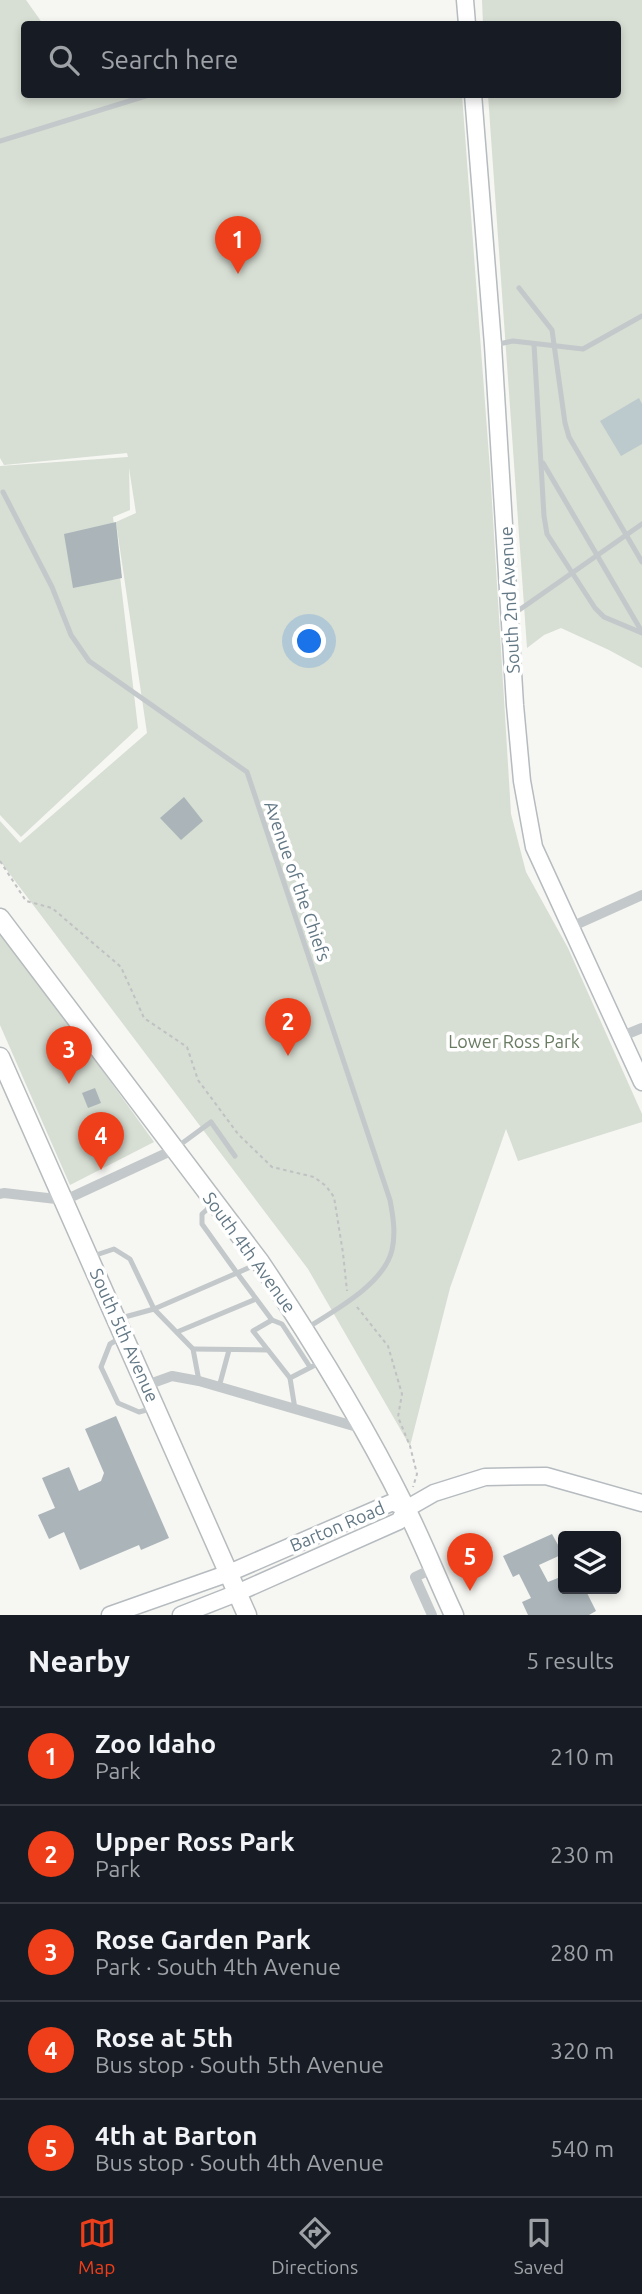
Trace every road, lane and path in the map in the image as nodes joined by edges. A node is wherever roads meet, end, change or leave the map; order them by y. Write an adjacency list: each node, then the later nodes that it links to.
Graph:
1 (465, 0): 2 (street)
2 (467, 21)
3 (139, 98): 5 (lane)
4 (473, 98): 9 (street, South 2nd Avenue)
5 (0, 141)
6 (519, 288): 10 (lane)
7 (642, 316): 10 (lane)
8 (534, 344): 9 (lane); 10 (lane); 11 (lane)
9 (493, 345): 18 (street, South 2nd Avenue)
10 (555, 347): 14 (lane)
11 (541, 460): 15 (lane); 17 (lane)
12 (3, 492): 38 (lane, Avenue of the Chiefs)
13 (642, 524): 14 (lane)
14 (626, 535): 15 (lane); 16 (lane)
15 (598, 554): 17 (lane); 19 (lane)
16 (642, 562)
17 (571, 573): 18 (lane); 19 (lane)
18 (510, 617): 23 (street, South 2nd Avenue)
19 (642, 633)
20 (0, 861): 38 (path)
21 (642, 895): 23 (street)
22 (0, 918): 29 (main road, South 4th Avenue)
23 (570, 927): 25 (street, South 2nd Avenue)
24 (642, 1028): 25 (street)
25 (620, 1037): 28 (street, South 2nd Avenue)
26 (0, 1056): 27 (main road, South 5th Avenue)
27 (5, 1079): 32 (main road, South 5th Avenue)
28 (642, 1082)
29 (173, 1150): 30 (lane); 32 (street); 33 (main road, South 4th Avenue)
30 (236, 1156)
31 (0, 1194): 32 (street)
32 (65, 1200): 34 (main road, South 5th Avenue)
33 (214, 1203): 35 (main road, South 4th Avenue); 36 (lane)
34 (90, 1257): 39 (lane); 43 (main road, South 5th Avenue)
35 (260, 1262): 36 (lane); 41 (main road, South 4th Avenue)
36 (237, 1273): 37 (lane); 39 (lane)
37 (256, 1299): 40 (lane); 42 (lane)
38 (349, 1300): 41 (lane, Avenue of the Chiefs); 56 (path)
39 (154, 1309): 42 (lane); 43 (lane)
40 (272, 1320): 46 (lane); 47 (lane)
41 (305, 1329): 47 (main road, South 4th Avenue)
42 (177, 1332): 44 (lane)
43 (118, 1333): 50 (main road, South 5th Avenue); 52 (lane)
44 (193, 1349): 45 (lane); 49 (lane)
45 (229, 1350): 46 (lane); 51 (lane)
46 (268, 1350): 48 (lane)
47 (317, 1364): 48 (lane); 54 (main road, South 4th Avenue)
48 (290, 1378): 53 (lane)
49 (199, 1381): 50 (street); 51 (street)
50 (147, 1385): 52 (main road, South 5th Avenue)
51 (219, 1387): 53 (street)
52 (157, 1407): 58 (main road, South 5th Avenue)
53 (295, 1409): 54 (street)
54 (364, 1429): 56 (main road, South 4th Avenue)
55 (642, 1503): 56 (street)
56 (406, 1508): 57 (main road, South 4th Avenue); 58 (street, Barton Road); 59 (street, Barton Road)
57 (432, 1569): 63 (street); 64 (main road, South 4th Avenue)
58 (229, 1573): 59 (main road, South 5th Avenue); 60 (street, Barton Road)
59 (237, 1592): 61 (street, Barton Road); 62 (main road, South 5th Avenue)
60 (110, 1615)
61 (181, 1615)
62 (247, 1615)
63 (432, 1615)
64 (454, 1615)

